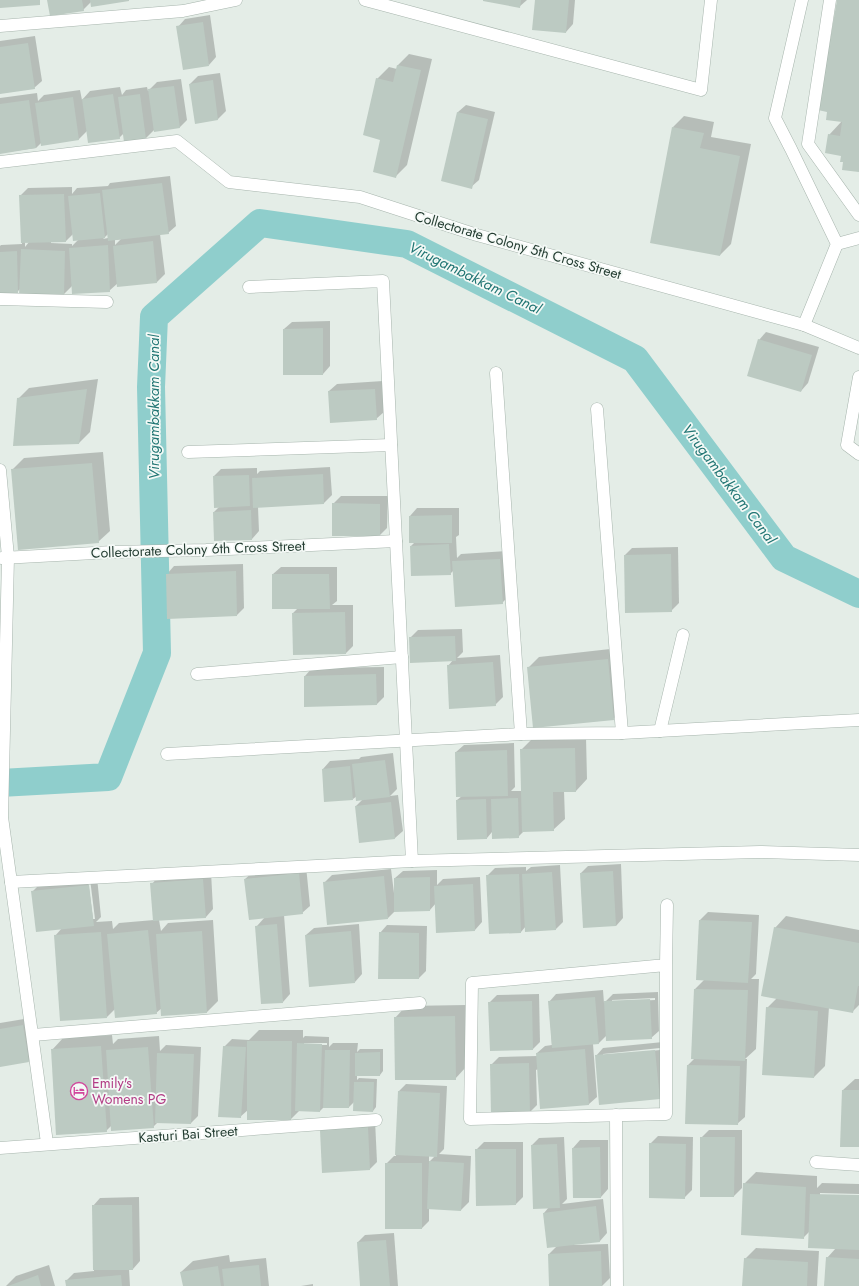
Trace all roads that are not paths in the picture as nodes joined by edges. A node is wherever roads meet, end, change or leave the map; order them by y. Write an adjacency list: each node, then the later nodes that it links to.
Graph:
1 (236, 0): 6 (street)
2 (365, 0): 3 (street)
3 (710, 0)
4 (802, 0): 10 (street)
5 (830, 0): 8 (street)
6 (0, 26)
7 (0, 162): 14 (street, Collectorate Colony 5th Cross Street)
8 (859, 216)
9 (859, 238): 10 (street)
10 (837, 244): 14 (street)
11 (250, 287): 19 (street)
12 (0, 299): 13 (street)
13 (107, 302)
14 (804, 325): 15 (street, Collectorate Colony 5th Cross Street)
15 (859, 348)
16 (496, 373): 31 (street)
17 (859, 377): 21 (street)
18 (597, 408): 30 (street)
19 (391, 445): 20 (street); 23 (street)
20 (188, 452)
21 (859, 454)
22 (0, 470): 24 (street)
23 (396, 541): 24 (street, Collectorate Colony 6th Cross Street); 26 (street)
24 (4, 558): 33 (street)
25 (683, 635): 29 (street)
26 (402, 657): 27 (street); 32 (street)
27 (197, 674)
28 (859, 720): 29 (street)
29 (660, 731): 30 (street)
30 (622, 733): 31 (street)
31 (521, 734): 32 (street)
32 (406, 741): 34 (street); 37 (street)
33 (1, 752): 35 (street)
34 (167, 754)
35 (1, 817): 38 (street)
36 (859, 856): 37 (street)
37 (412, 861): 38 (street)
38 (11, 882): 42 (street)
39 (667, 905): 40 (street)
40 (666, 965): 43 (street); 43 (street)
41 (420, 1002): 42 (street)
42 (33, 1035): 45 (street)
43 (616, 1115): 49 (street)
44 (376, 1120): 45 (street, Kasturi Bai Street)
45 (48, 1143): 46 (street, Kasturi Bai Street)
46 (0, 1148)
47 (816, 1162): 48 (street)
48 (859, 1165)
49 (617, 1286)

